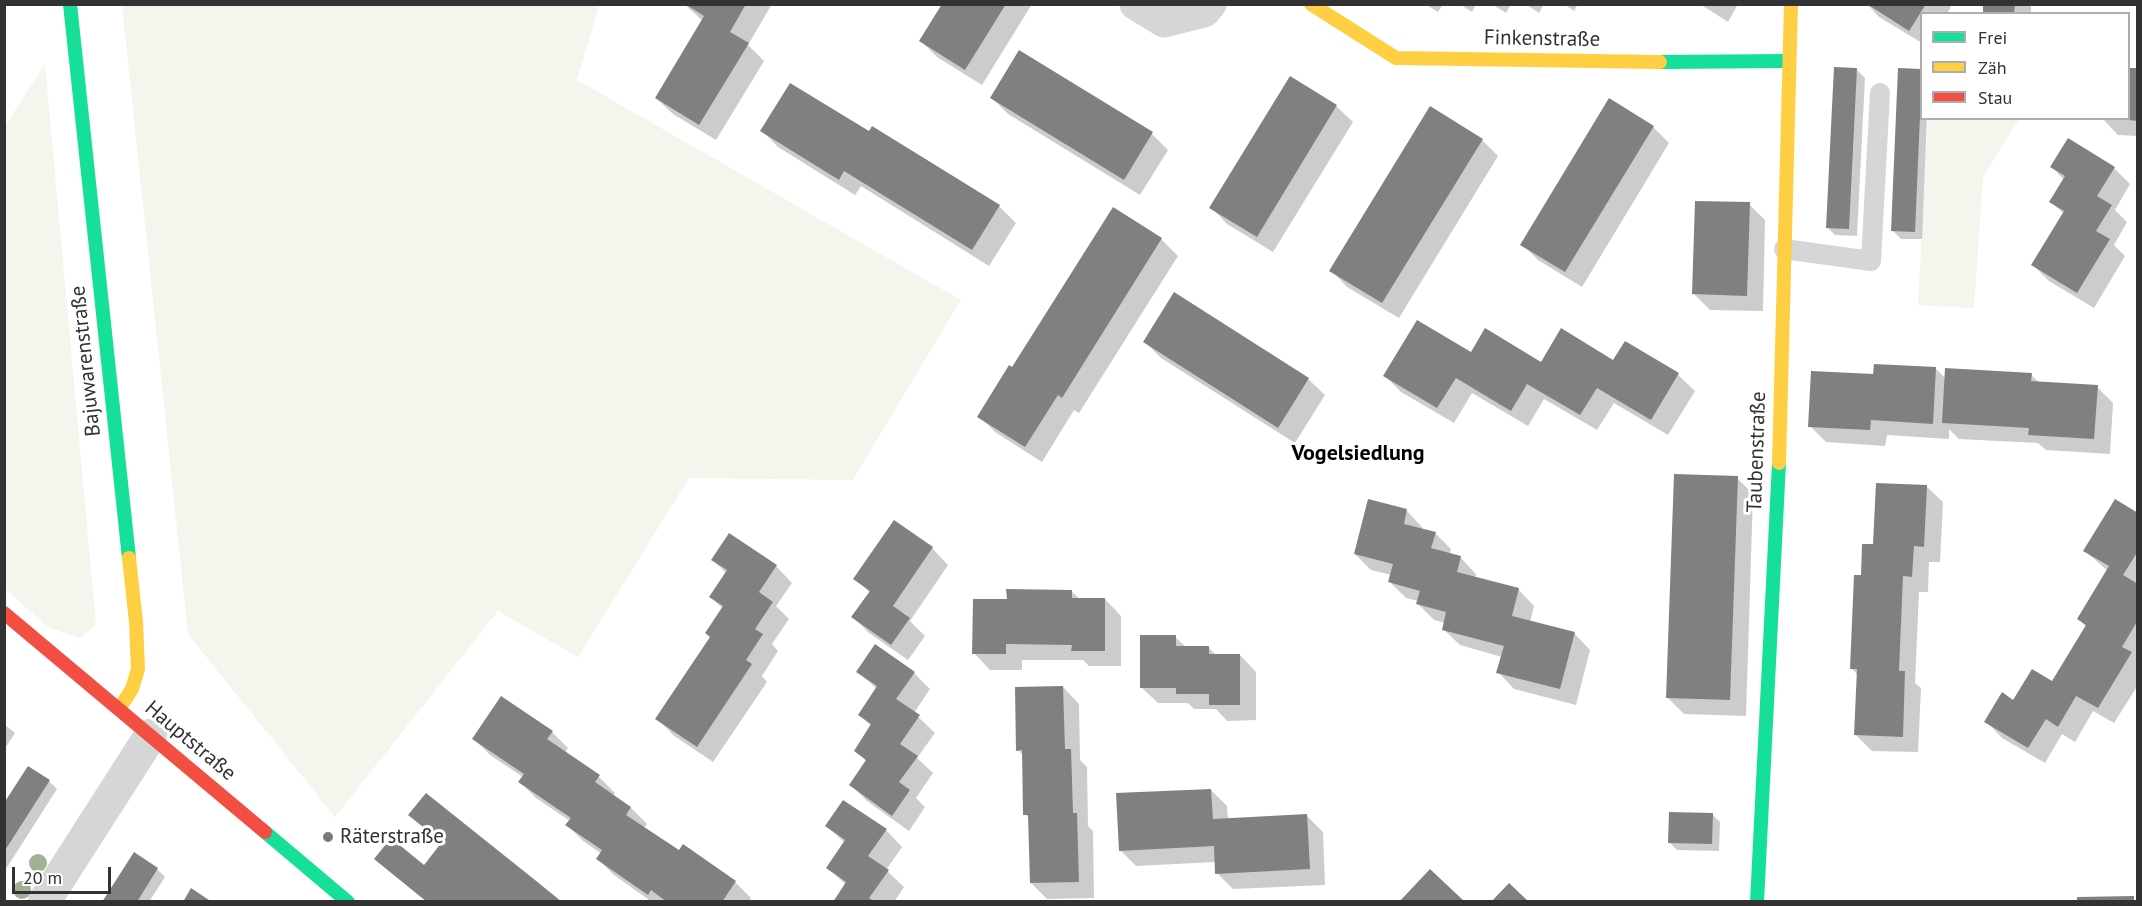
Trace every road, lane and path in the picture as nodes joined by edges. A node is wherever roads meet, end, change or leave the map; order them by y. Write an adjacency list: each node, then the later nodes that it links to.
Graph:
1 (70, 4): 10 (street, Bajuwarenstraße)
2 (1136, 4): 3 (street)
3 (1210, 4)
4 (1311, 4): 6 (street, Finkenstraße)
5 (1791, 4): 6 (street, Taubenstraße)
6 (1788, 61): 8 (street, Taubenstraße)
7 (1880, 93): 8 (lane)
8 (1784, 249): 14 (street, Taubenstraße)
9 (4, 613): 10 (street, Hauptstraße)
10 (119, 709): 11 (street, Hauptstraße)
11 (151, 735): 12 (street); 13 (street, Hauptstraße)
12 (44, 902)
13 (348, 902)
14 (1757, 902)

